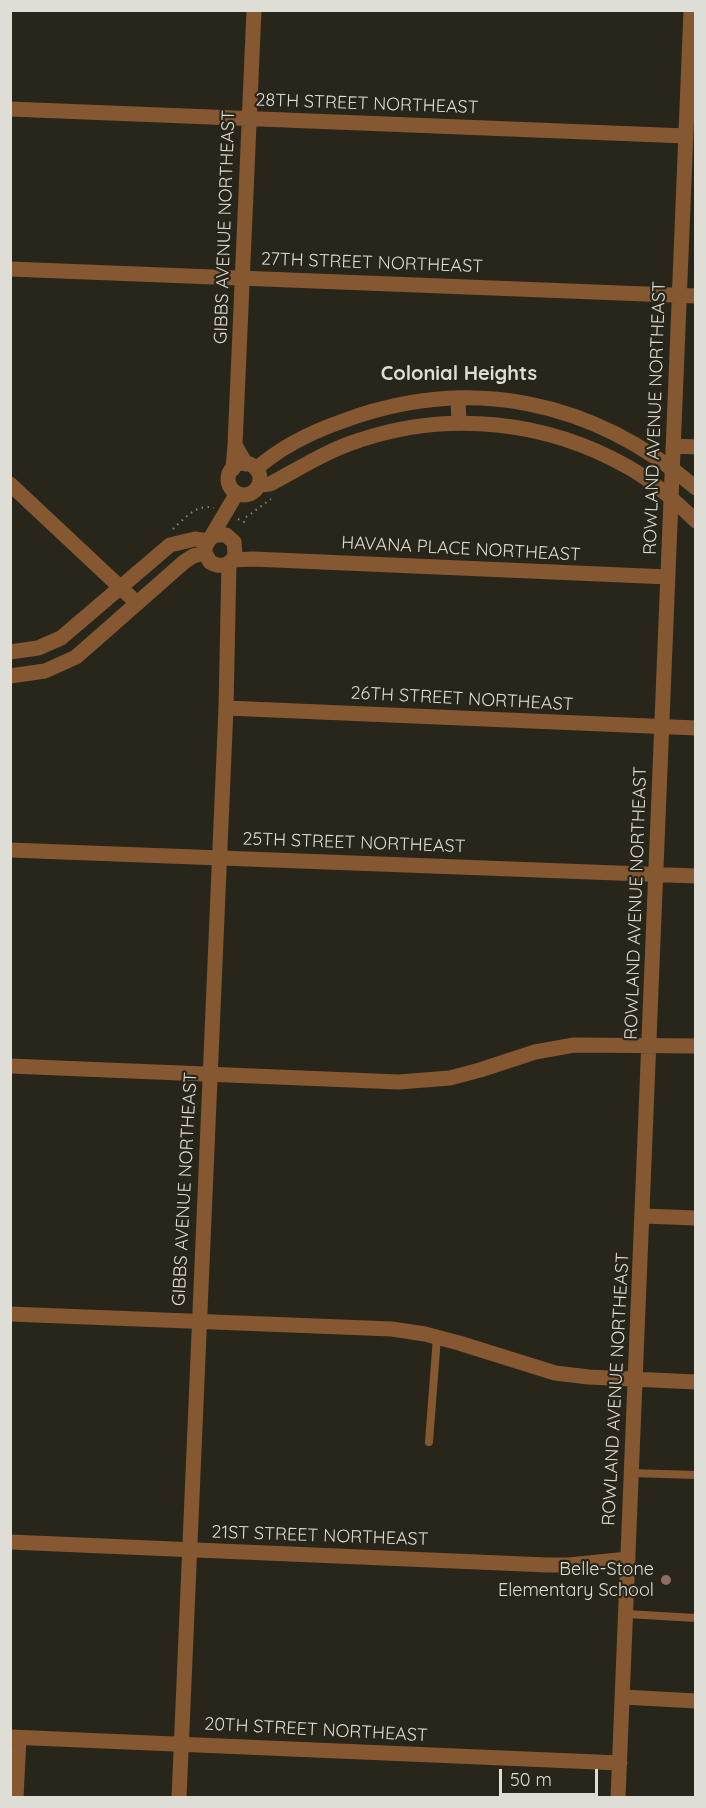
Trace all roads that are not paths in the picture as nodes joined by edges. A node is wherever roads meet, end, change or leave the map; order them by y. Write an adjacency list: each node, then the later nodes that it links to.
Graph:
1 (254, 10): 4 (street, GIBBS AVENUE NORTHEAST)
2 (691, 10): 5 (street, ROWLAND AVENUE NORTHEAST)
3 (10, 109): 4 (street, 28TH STREET NORTHEAST)
4 (249, 119): 5 (street, 28TH STREET NORTHEAST); 7 (street, GIBBS AVENUE NORTHEAST)
5 (686, 136): 8 (street, ROWLAND AVENUE NORTHEAST)
6 (10, 269): 7 (street, 27TH STREET NORTHEAST)
7 (242, 277): 8 (street, 27TH STREET NORTHEAST); 14 (street, GIBBS AVENUE NORTHEAST)
8 (679, 295): 9 (street, 27TH STREET NORTHEAST); 12 (street, ROWLAND AVENUE NORTHEAST)
9 (696, 296)
10 (458, 398): 11 (street); 14 (street); 15 (street)
11 (459, 423): 17 (street); 20 (street)
12 (673, 446): 13 (street); 15 (street, ROWLAND AVENUE NORTHEAST)
13 (696, 447)
14 (245, 467): 17 (street); 19 (street)
15 (672, 470): 18 (street); 20 (street, ROWLAND AVENUE NORTHEAST)
16 (10, 484): 25 (street)
17 (258, 485): 19 (street)
18 (696, 488)
19 (241, 494): 22 (street)
20 (671, 498): 21 (street); 24 (street, ROWLAND AVENUE NORTHEAST)
21 (696, 521)
22 (211, 542): 23 (street); 23 (street); 25 (street); 26 (street)
23 (230, 560): 24 (street, HAVANA PLACE NORTHEAST); 29 (street, GIBBS AVENUE NORTHEAST)
24 (668, 578): 30 (street, ROWLAND AVENUE NORTHEAST)
25 (120, 586): 26 (street); 27 (street)
26 (137, 603): 28 (street)
27 (10, 652)
28 (10, 676)
29 (226, 708): 30 (street, 26TH STREET NORTHEAST); 33 (street, GIBBS AVENUE NORTHEAST)
30 (662, 727): 31 (street, 26TH STREET NORTHEAST); 34 (street, ROWLAND AVENUE NORTHEAST)
31 (696, 728)
32 (10, 850): 33 (street, 25TH STREET NORTHEAST)
33 (220, 858): 34 (street, 25TH STREET NORTHEAST); 39 (street, GIBBS AVENUE NORTHEAST)
34 (656, 874): 35 (street, 25TH STREET NORTHEAST); 36 (street, ROWLAND AVENUE NORTHEAST)
35 (696, 876)
36 (650, 1044): 37 (street); 39 (street); 40 (street, ROWLAND AVENUE NORTHEAST)
37 (696, 1046)
38 (10, 1066): 39 (street)
39 (210, 1074): 43 (street, GIBBS AVENUE NORTHEAST)
40 (643, 1215): 41 (street); 45 (street, ROWLAND AVENUE NORTHEAST)
41 (696, 1218)
42 (10, 1314): 43 (street)
43 (199, 1322): 44 (street); 51 (street, GIBBS AVENUE NORTHEAST)
44 (437, 1337): 45 (street); 47 (lane)
45 (635, 1380): 46 (street); 48 (street, ROWLAND AVENUE NORTHEAST)
46 (696, 1382)
47 (429, 1442)
48 (631, 1473): 49 (lane); 52 (street, ROWLAND AVENUE NORTHEAST)
49 (696, 1476)
50 (10, 1542): 51 (street, 21ST STREET NORTHEAST)
51 (190, 1549): 52 (street, 21ST STREET NORTHEAST); 58 (street, GIBBS AVENUE NORTHEAST)
52 (628, 1559): 53 (street, ROWLAND AVENUE NORTHEAST)
53 (626, 1614): 54 (lane); 55 (street, ROWLAND AVENUE NORTHEAST)
54 (696, 1618)
55 (623, 1697): 56 (street); 59 (street, ROWLAND AVENUE NORTHEAST)
56 (696, 1701)
57 (15, 1737): 58 (street, 20TH STREET NORTHEAST); 60 (street)
58 (182, 1744): 59 (street, 20TH STREET NORTHEAST); 61 (street, GIBBS AVENUE NORTHEAST)
59 (620, 1762): 62 (street, ROWLAND AVENUE NORTHEAST)
60 (16, 1797)
61 (179, 1797)
62 (618, 1797)

